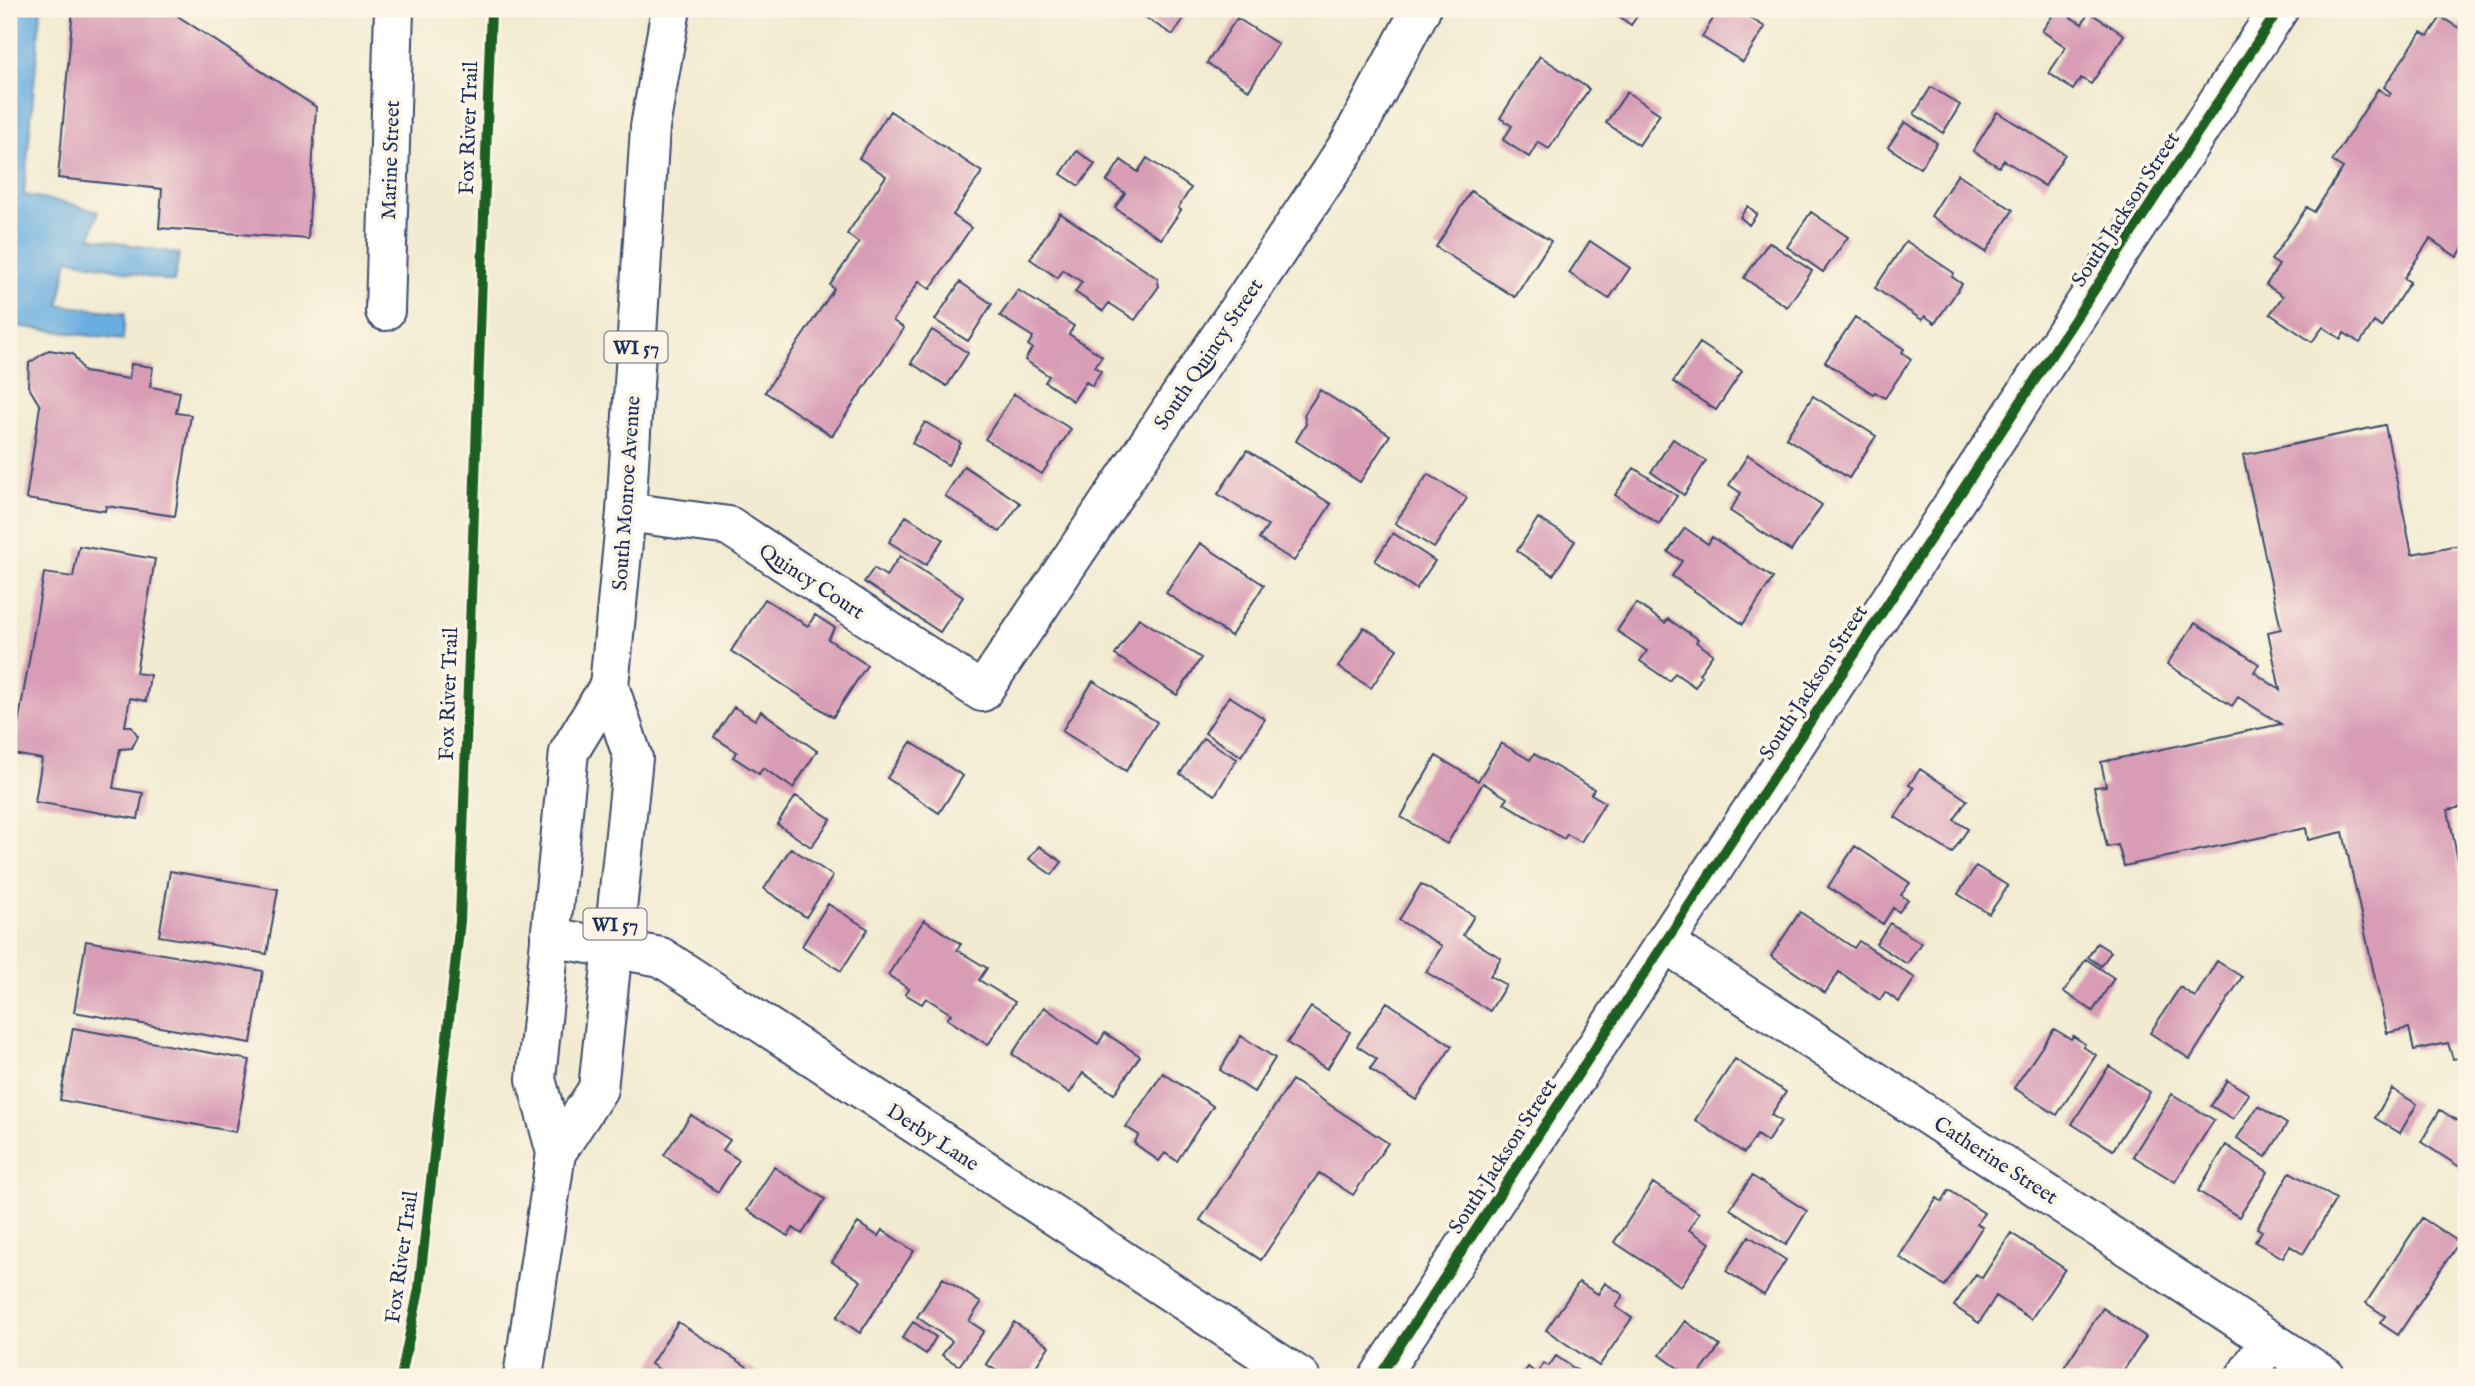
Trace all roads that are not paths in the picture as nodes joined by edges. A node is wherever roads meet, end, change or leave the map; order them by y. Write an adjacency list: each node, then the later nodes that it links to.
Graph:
1 (394, 9): 5 (street, Marine Street)
2 (671, 9): 6 (street, South Monroe Avenue / WI 57)
3 (1421, 9): 8 (street, South Quincy Street)
4 (2279, 9): 10 (street, South Jackson Street)
5 (385, 311)
6 (626, 512): 7 (street, South Monroe Avenue / WI 57); 8 (street, Quincy Court)
7 (609, 686): 9 (street, South Monroe Avenue / WI 57); 11 (street, South Monroe Avenue / WI 57)
8 (982, 692)
9 (550, 937): 11 (street, Derby Lane); 12 (street, South Monroe Avenue / WI 57)
10 (1665, 943): 13 (street, Catherine Street); 16 (street, South Jackson Street)
11 (613, 949): 12 (street, South Monroe Avenue / WI 57); 15 (street, Derby Lane)
12 (556, 1153): 14 (street, South Monroe Avenue / WI 57)
13 (2270, 1340): 17 (street); 18 (street, Catherine Street)
14 (523, 1377)
15 (1300, 1377)
16 (1379, 1377)
17 (2245, 1377)
18 (2326, 1377)

